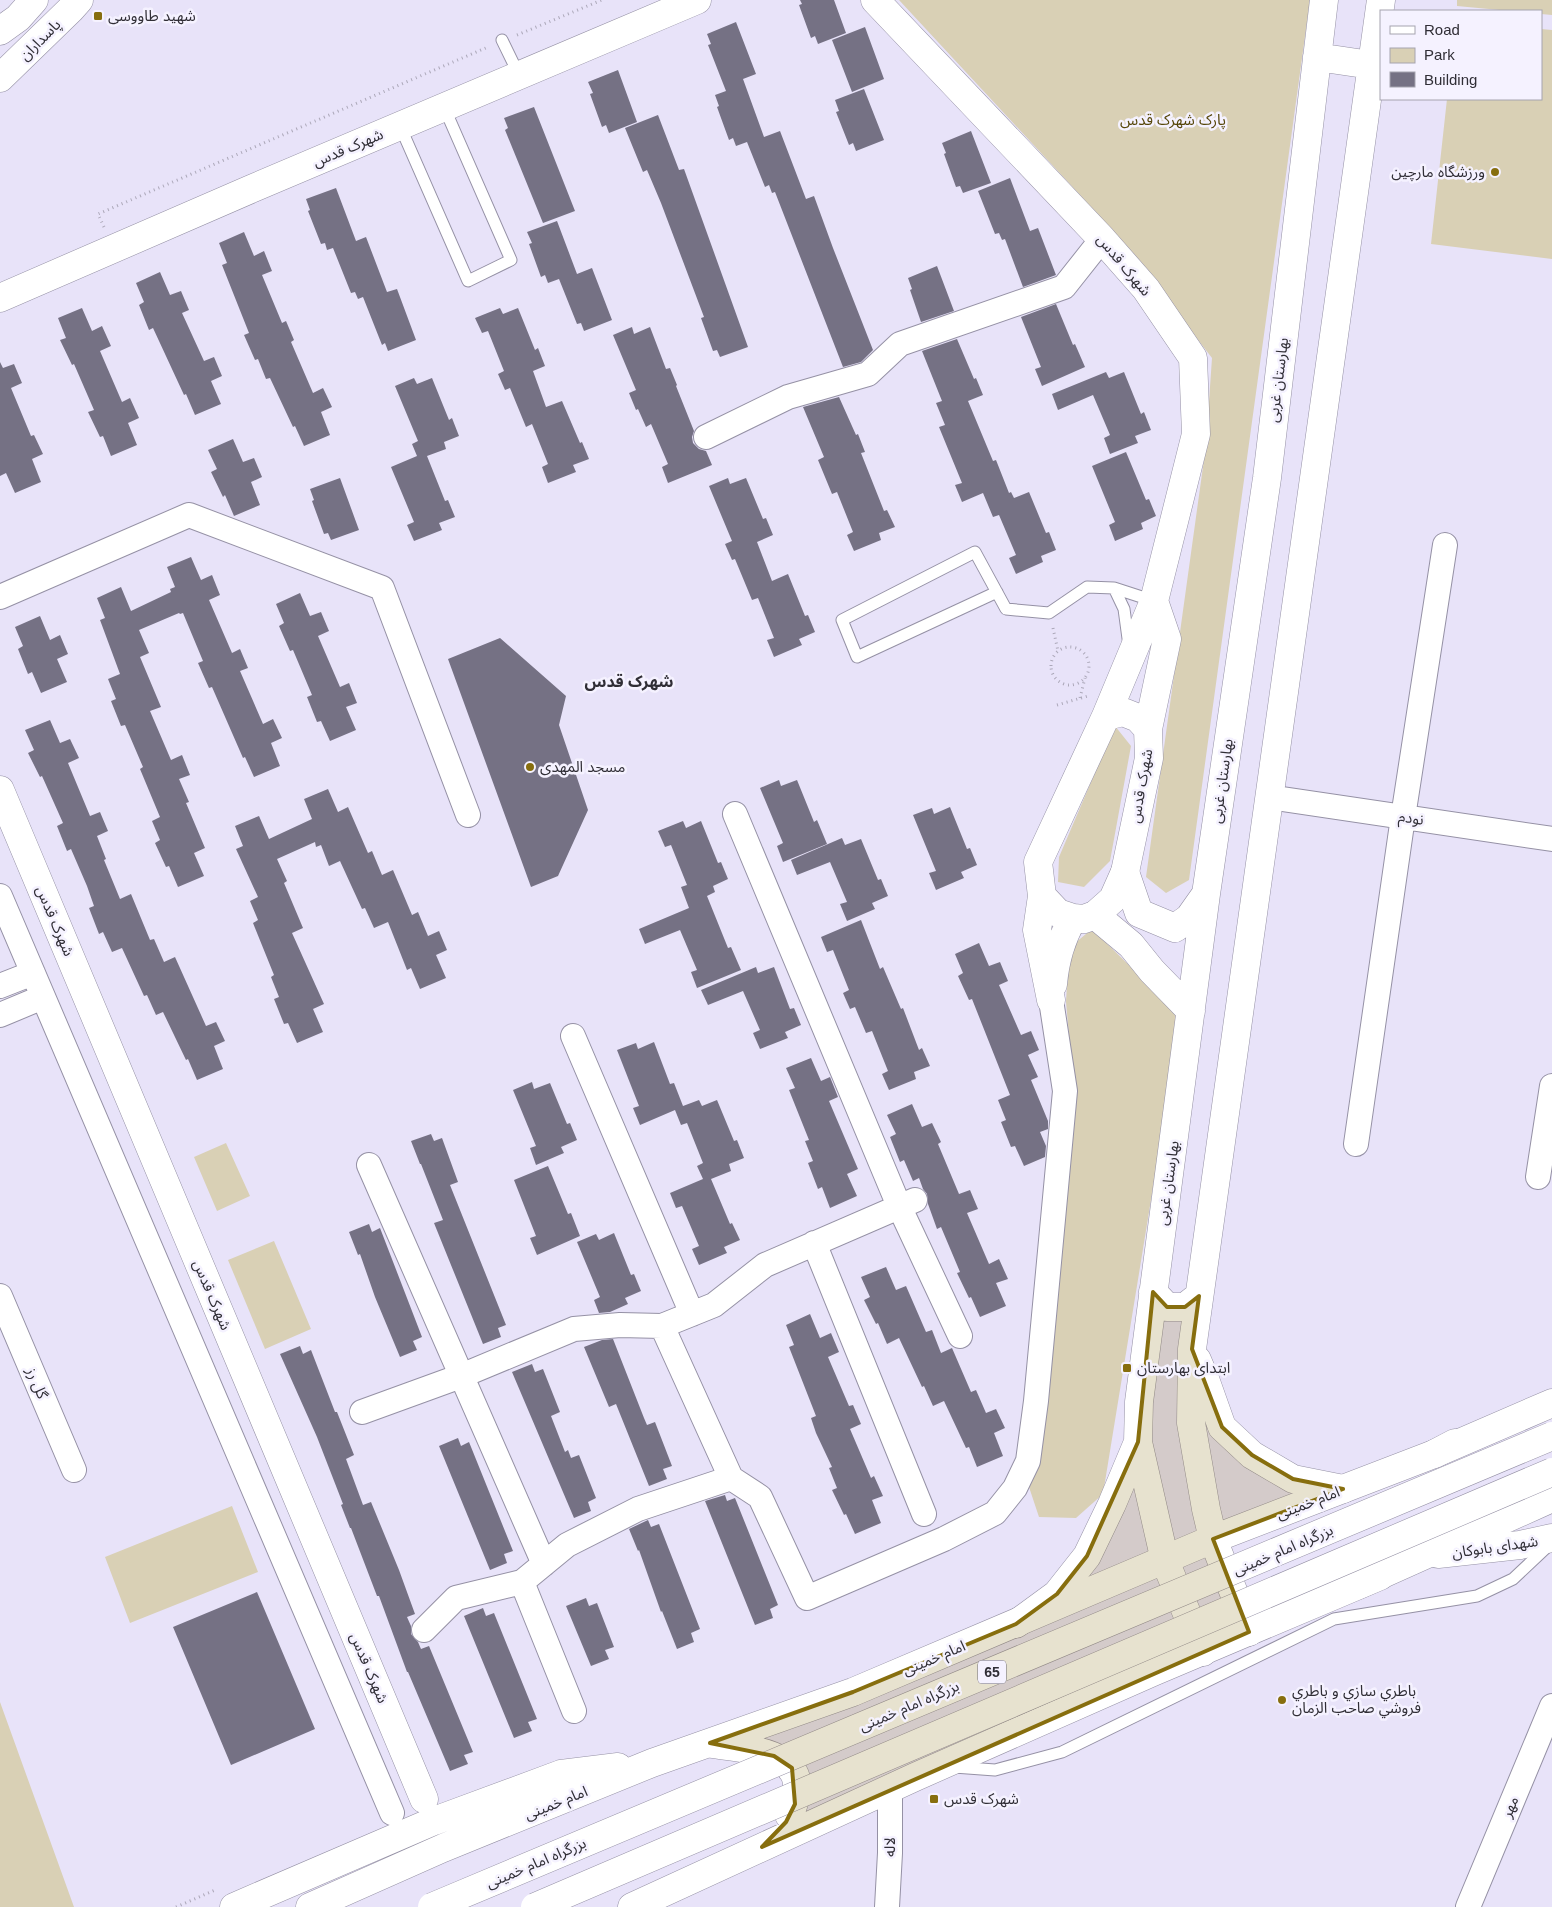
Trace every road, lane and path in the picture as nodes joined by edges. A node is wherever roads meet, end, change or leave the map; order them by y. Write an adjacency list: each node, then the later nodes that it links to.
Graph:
1 (34, 0): 8 (main road, پاسداران)
2 (79, 0): 13 (main road, پاسداران)
3 (602, 0): 9 (path)
4 (697, 0): 12 (main road, شهرک قدس)
5 (875, 0): 16 (main road, شهرک قدس)
6 (1324, 0): 10 (main road, بهارستان غربی)
7 (1381, 0): 11 (main road)
8 (0, 31)
9 (502, 40): 12 (lane); 17 (path)
10 (1317, 57): 11 (main road); 39 (main road, بهارستان غربی)
11 (1371, 65): 33 (main road)
12 (519, 75): 14 (main road, شهرک قدس)
13 (0, 78)
14 (444, 107): 15 (main road, شهرک قدس); 15 (lane)
15 (400, 126): 17 (main road, شهرک قدس)
16 (1102, 239): 19 (street); 24 (main road, شهرک قدس)
17 (114, 248): 18 (main road, شهرک قدس)
18 (0, 298)
19 (706, 437)
20 (1445, 545): 36 (street)
21 (1114, 588): 24 (lane); 25 (lane); 27 (lane)
22 (997, 592): 25 (lane)
23 (0, 597): 35 (street)
24 (1154, 601): 27 (main road, شهرک قدس); 31 (main road)
25 (1050, 613): 26 (path)
26 (1058, 652): 28 (path); 28 (path)
27 (1130, 661): 30 (main road, شهرک قدس)
28 (1085, 678): 29 (path)
29 (1079, 698)
30 (1106, 716): 31 (main road, شهرک قدس); 41 (main road)
31 (1148, 729): 38 (main road, شهرک قدس)
32 (0, 790): 94 (main road, شهرک قدس)
33 (1269, 797): 36 (street, نودم); 58 (main road)
34 (735, 814): 54 (street)
35 (468, 815)
36 (1403, 817): 37 (street, نودم); 51 (street)
37 (1552, 839)
38 (1125, 872): 39 (main road); 42 (main road, شهرک قدس)
39 (1206, 894): 47 (main road, بهارستان غربی)
40 (0, 896): 43 (street)
41 (1042, 896): 42 (main road); 46 (main road)
42 (1084, 917): 46 (main road); 47 (main road)
43 (33, 973): 44 (street); 45 (street)
44 (0, 986)
45 (43, 997): 48 (street); 95 (street)
46 (1051, 1000): 72 (street)
47 (1191, 1011): 56 (main road, بهارستان غربی)
48 (0, 1014)
49 (572, 1036): 59 (street)
50 (1552, 1086): 53 (street)
51 (1356, 1144)
52 (369, 1165): 63 (street)
53 (1538, 1177)
54 (907, 1203): 55 (street); 61 (street)
55 (814, 1243): 59 (street); 76 (street)
56 (1153, 1292): 58 (main road); 68 (main road, بهارستان غربی)
57 (0, 1296): 70 (street, گل رز)
58 (1199, 1296): 62 (main road)
59 (692, 1314): 60 (street)
60 (662, 1326): 63 (street); 72 (street)
61 (960, 1336)
62 (1192, 1349): 73 (main road); 77 (main road)
63 (461, 1376): 66 (street); 81 (street)
64 (1552, 1395): 69 (main road, امام خمینی)
65 (1552, 1403): 69 (main road)
66 (362, 1412)
67 (1552, 1436): 99 (main road, بزرگراه امام خمینی / 65, bridge)
68 (1138, 1442): 80 (main road, بهارستان غربی); 84 (main road)
69 (1434, 1454): 73 (main road, امام خمینی)
70 (74, 1470)
71 (1552, 1472): 100 (main road, 65, bridge)
72 (731, 1478): 81 (street)
73 (1343, 1489): 77 (main road, امام خمینی)
74 (1552, 1498): 83 (main road)
75 (1552, 1510): 79 (main road)
76 (924, 1514)
77 (1213, 1540): 80 (main road, امام خمینی); 86 (main road)
78 (1552, 1540): 79 (main road, شهدای بابوکان); 92 (lane)
79 (1438, 1554): 83 (main road)
80 (1165, 1561): 84 (main road, امام خمینی); 87 (main road, بهارستان غربی)
81 (544, 1564): 82 (street)
82 (522, 1582): 85 (street); 89 (street)
83 (1358, 1585): 86 (main road)
84 (1016, 1624): 90 (main road, امام خمینی)
85 (424, 1630)
86 (1249, 1632): 87 (main road)
87 (1204, 1652): 92 (main road)
88 (1552, 1706): 103 (street, مهر)
89 (574, 1711)
90 (710, 1743): 91 (main road, امام خمینی); 96 (main road)
91 (652, 1764): 97 (main road); 98 (main road, امام خمینی)
92 (940, 1766): 93 (main road)
93 (890, 1788): 96 (main road); 102 (street, لاله)
94 (424, 1799)
95 (392, 1813)
96 (762, 1847): 101 (main road)
97 (234, 1907)
98 (310, 1907)
99 (432, 1907)
100 (535, 1907)
101 (632, 1907)
102 (887, 1907)
103 (1468, 1907)

